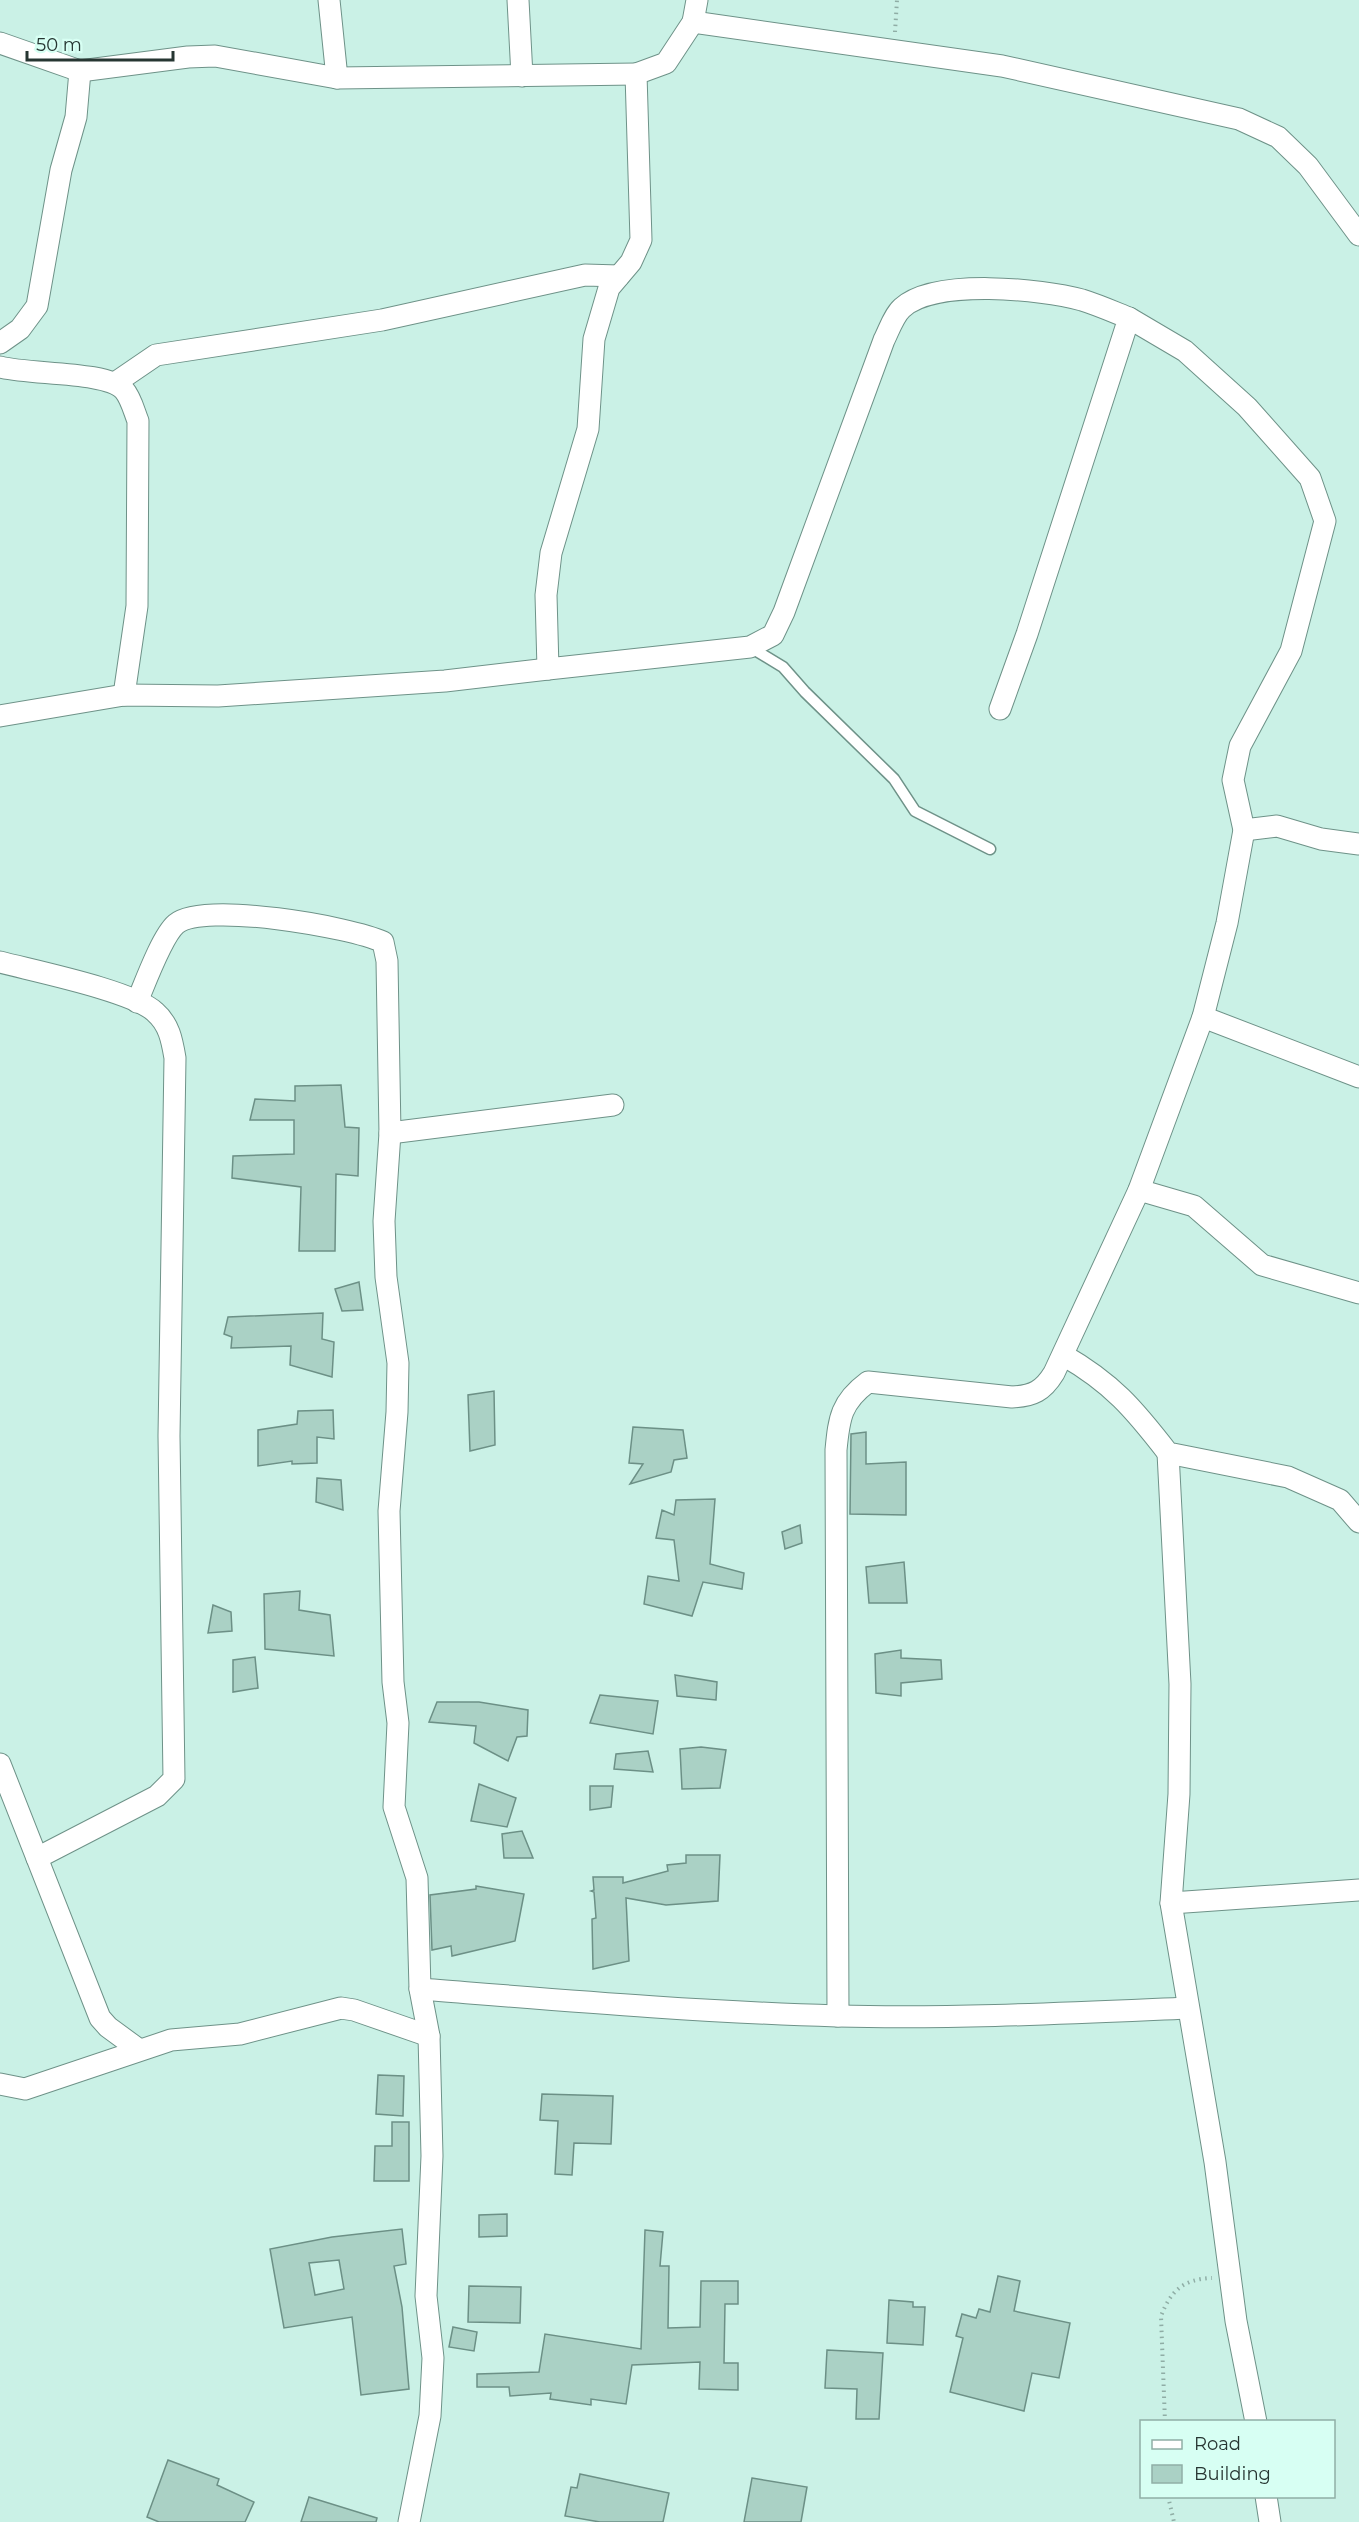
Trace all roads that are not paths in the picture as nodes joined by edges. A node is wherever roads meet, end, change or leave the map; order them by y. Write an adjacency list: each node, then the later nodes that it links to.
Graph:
1 (328, 0): 9 (street)
2 (518, 0): 8 (street)
3 (697, 0): 4 (street)
4 (693, 22): 7 (street); 10 (street)
5 (0, 43): 6 (street)
6 (80, 71): 9 (street); 13 (street)
7 (636, 74): 8 (street); 11 (street)
8 (522, 76): 9 (street)
9 (337, 78)
10 (1359, 235)
11 (619, 276): 15 (street); 17 (street)
12 (1129, 318): 16 (street); 19 (street); 21 (street)
13 (0, 343)
14 (0, 368): 15 (street)
15 (115, 383): 18 (street)
16 (750, 647): 17 (street); 23 (lane)
17 (548, 669): 18 (street)
18 (124, 695): 20 (street)
19 (1000, 709)
20 (0, 716)
21 (1244, 830): 22 (street); 26 (street)
22 (1359, 844)
23 (990, 849)
24 (0, 962): 25 (street)
25 (137, 1002): 29 (street); 36 (street)
26 (1203, 1017): 27 (street); 30 (street)
27 (1359, 1077)
28 (613, 1105): 29 (street)
29 (390, 1133): 39 (street)
30 (1139, 1190): 31 (street); 32 (street)
31 (1359, 1293)
32 (1063, 1355): 33 (street); 41 (street)
33 (1168, 1453): 34 (street); 38 (street)
34 (1359, 1522)
35 (0, 1764): 36 (street)
36 (37, 1858): 43 (street)
37 (1359, 1890): 38 (street)
38 (1170, 1903): 40 (street)
39 (420, 1989): 41 (street); 42 (street)
40 (1188, 2008): 41 (street); 45 (street)
41 (838, 2016)
42 (429, 2036): 43 (street); 47 (street)
43 (138, 2049): 44 (street)
44 (4, 2091)
45 (1256, 2420)
46 (1266, 2498): 48 (street)
47 (409, 2522)
48 (1270, 2522)

